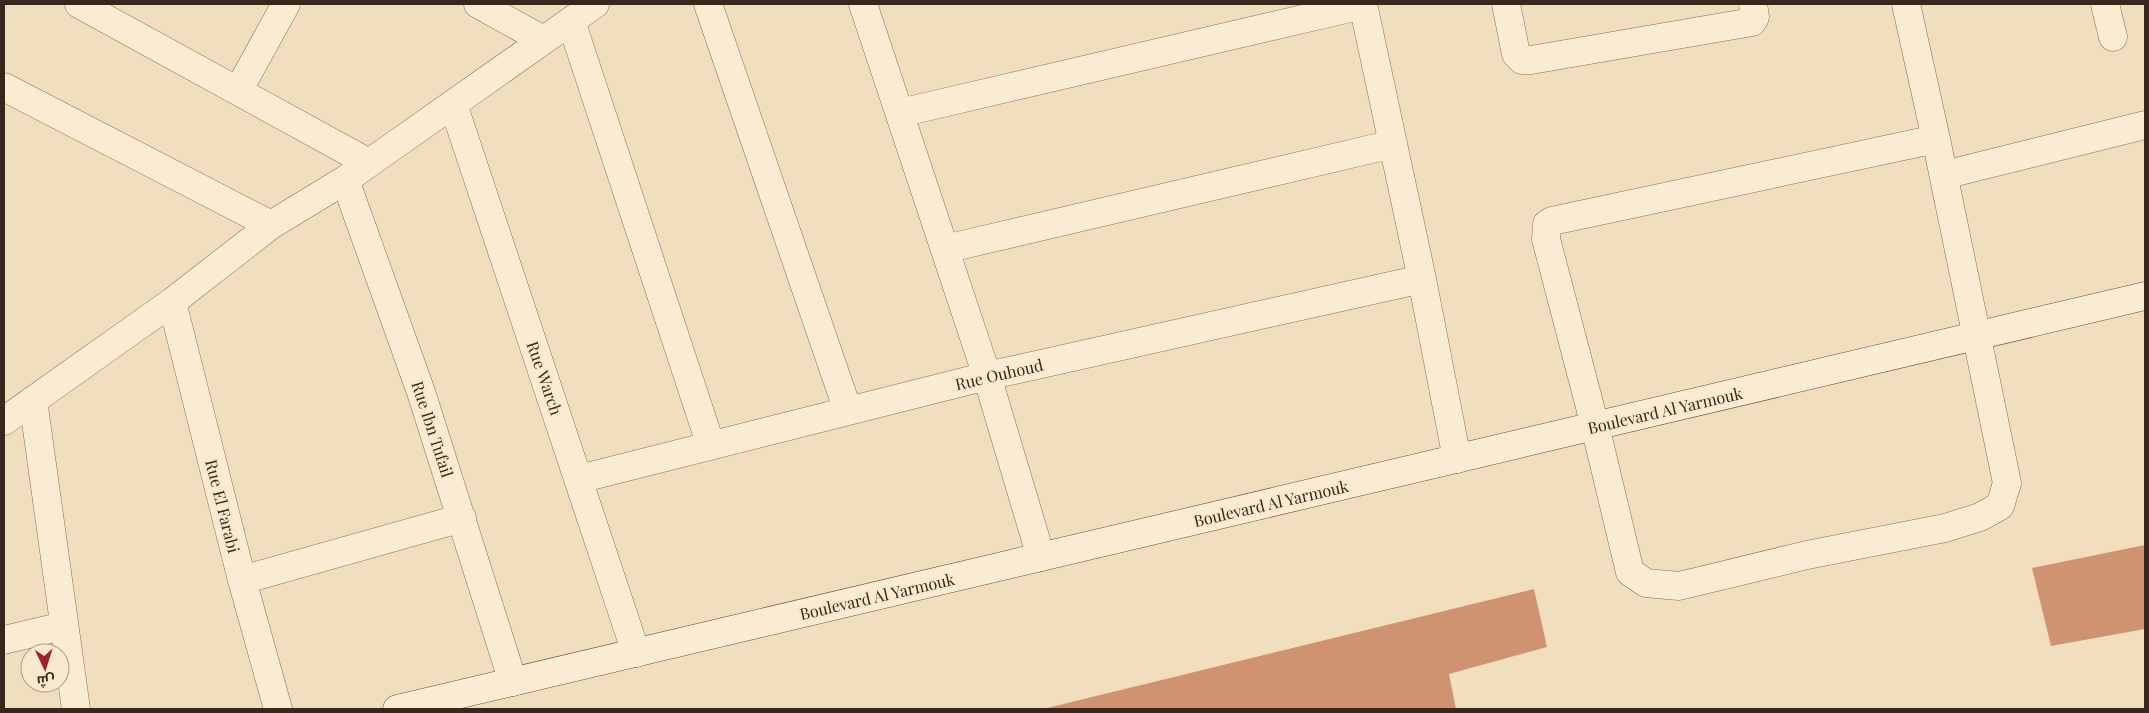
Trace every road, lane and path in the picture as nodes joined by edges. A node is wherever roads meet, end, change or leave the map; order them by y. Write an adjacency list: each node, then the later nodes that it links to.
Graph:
1 (79, 4): 16 (street)
2 (286, 4): 16 (street)
3 (478, 4): 14 (street)
4 (595, 4): 12 (street)
5 (708, 4): 33 (street)
6 (863, 4): 18 (street)
7 (1363, 4): 18 (street); 21 (street)
8 (1506, 4): 9 (street)
9 (1753, 4)
10 (1906, 4): 20 (street)
11 (2105, 4): 13 (street)
12 (571, 21): 14 (street); 36 (street)
13 (2113, 37)
14 (544, 40): 17 (street)
15 (4, 88): 25 (street)
16 (238, 91): 22 (street)
17 (453, 104): 22 (street); 38 (street, Rue Warch)
18 (900, 113): 26 (street)
19 (2145, 125): 23 (street)
20 (1936, 139): 23 (street); 35 (street)
21 (1393, 144): 26 (street); 27 (street)
22 (369, 163): 24 (street)
23 (1944, 175): 30 (street)
24 (345, 180): 25 (street); 39 (street, Rue Ibn Tufail)
25 (271, 225): 29 (street)
26 (945, 249): 31 (street)
27 (1422, 279): 31 (street, Rue Ouhoud); 37 (street)
28 (2145, 296): 30 (street, Boulevard Al Yarmouk)
29 (172, 302): 32 (street); 41 (street, Rue El Farabi)
30 (1976, 336): 35 (street, Boulevard Al Yarmouk); 35 (street)
31 (987, 376): 33 (street, Rue Ouhoud); 40 (street)
32 (33, 400): 34 (street); 42 (street)
33 (848, 411): 36 (street, Rue Ouhoud)
34 (4, 421)
35 (1595, 426): 37 (street, Boulevard Al Yarmouk)
36 (711, 446): 38 (street, Rue Ouhoud)
37 (1457, 459): 40 (street, Boulevard Al Yarmouk)
38 (579, 479): 44 (street, Rue Warch)
39 (462, 518): 41 (street); 45 (street, Rue Ibn Tufail)
40 (1041, 557): 44 (street, Boulevard Al Yarmouk)
41 (242, 580): 47 (street, Rue El Farabi)
42 (63, 626): 43 (street); 46 (street)
43 (4, 640)
44 (636, 653): 45 (street, Boulevard Al Yarmouk)
45 (512, 682): 48 (street, Boulevard Al Yarmouk)
46 (76, 709)
47 (278, 709)
48 (397, 709)

